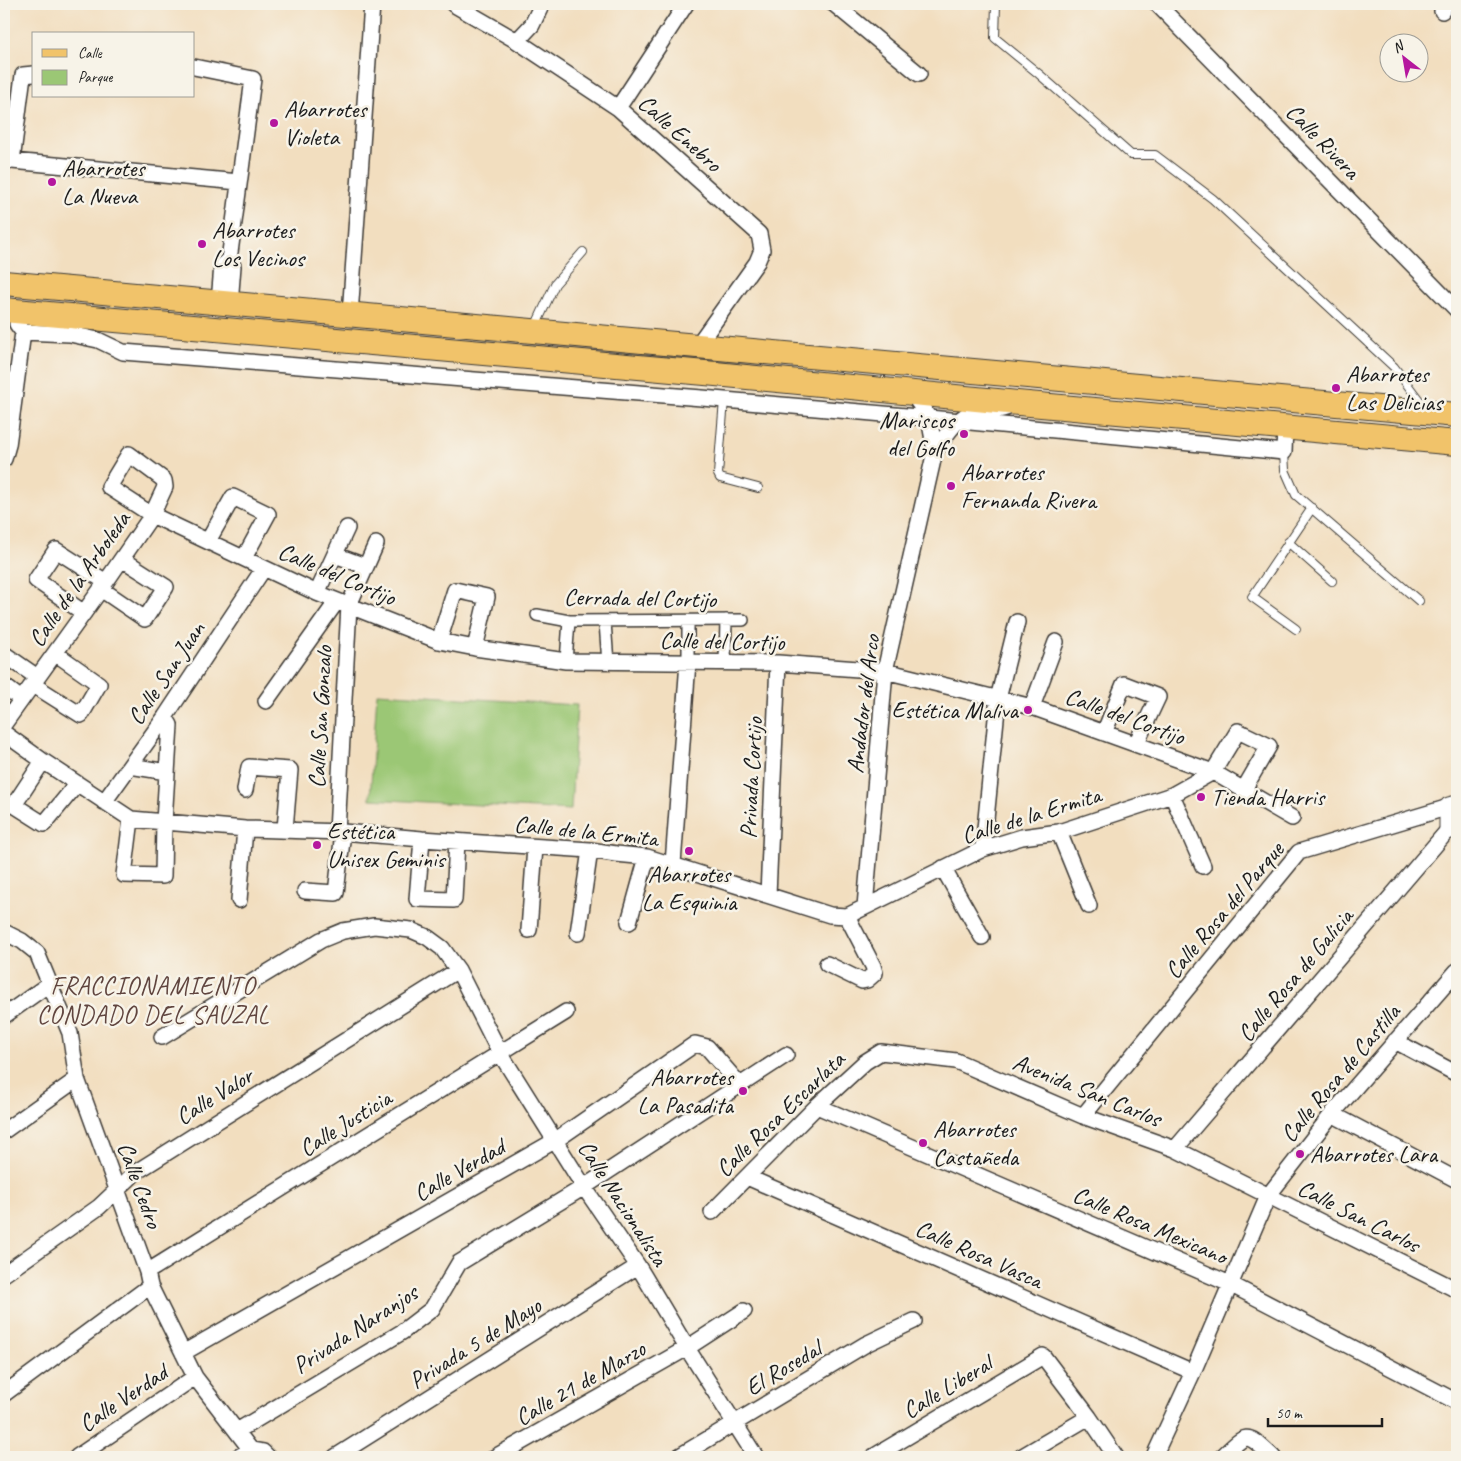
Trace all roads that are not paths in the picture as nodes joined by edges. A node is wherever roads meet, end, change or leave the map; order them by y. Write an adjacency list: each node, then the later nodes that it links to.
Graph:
1 (372, 4): 19 (street)
2 (453, 4): 8 (street, Calle Enebro)
3 (542, 4): 8 (street)
4 (686, 4): 12 (street)
5 (834, 4): 11 (street)
6 (996, 4): 34 (lane)
7 (1157, 4): 17 (street, Calle Rivera)
8 (517, 41): 12 (street, Calle Enebro)
9 (195, 67): 13 (street)
10 (32, 74): 13 (street)
11 (919, 74)
12 (618, 108): 24 (street, Calle Enebro)
13 (239, 182): 16 (street)
14 (583, 252): 21 (lane)
15 (4, 283): 16 (main road)
16 (224, 303): 19 (main road)
17 (1457, 310)
18 (6, 311): 20 (main road); 22 (street)
19 (350, 315): 21 (main road)
20 (87, 318): 23 (street); 25 (main road)
21 (533, 331): 24 (main road)
22 (23, 332): 23 (street); 46 (street)
23 (98, 340): 29 (street)
24 (697, 346): 27 (main road)
25 (635, 366): 26 (main road); 29 (street)
26 (704, 373): 28 (main road); 30 (street)
27 (1022, 375): 31 (main road); 33 (main road)
28 (912, 392): 33 (main road); 37 (street, Andador del Arco)
29 (633, 393): 30 (street)
30 (702, 398): 32 (street)
31 (1287, 399): 34 (main road); 40 (main road)
32 (724, 400): 37 (street); 48 (lane)
33 (1019, 403): 35 (main road); 38 (street, Andador del Arco)
34 (1427, 412): 36 (main road)
35 (1136, 414): 39 (main road); 41 (street)
36 (1457, 415)
37 (929, 418): 38 (street); 44 (street, Andador del Arco)
38 (959, 421): 41 (street); 44 (street, Andador del Arco)
39 (1229, 422): 40 (main road); 43 (street)
40 (1285, 427): 42 (main road); 45 (street)
41 (1133, 438): 43 (street)
42 (1457, 443)
43 (1227, 447): 45 (street)
44 (935, 451): 84 (street, Andador del Arco)
45 (1284, 452): 49 (lane)
46 (4, 459)
47 (164, 480): 50 (street, Calle de la Arboleda); 50 (street, Calle del Cortijo)
48 (758, 488)
49 (1312, 508): 53 (lane); 63 (lane)
50 (152, 515): 52 (street, Calle del Cortijo); 57 (street, Calle de la Arboleda)
51 (348, 528): 55 (street)
52 (208, 541): 56 (street, Calle del Cortijo); 56 (street)
53 (1288, 542): 60 (lane); 73 (lane)
54 (376, 544): 58 (street)
55 (335, 555): 58 (street); 62 (street)
56 (244, 558): 59 (street, Calle del Cortijo)
57 (122, 559): 61 (street, Calle de la Arboleda); 61 (street)
58 (365, 566): 64 (street)
59 (264, 568): 62 (street, Calle del Cortijo); 91 (street, Calle San Juan)
60 (1332, 581)
61 (104, 585): 65 (street, Calle de la Arboleda); 65 (street)
62 (317, 592): 64 (street, Calle del Cortijo)
63 (1420, 601)
64 (343, 603): 74 (street, Calle del Cortijo); 89 (street); 112 (street, Calle San Gonzalo)
65 (84, 613): 77 (street, Calle de la Arboleda)
66 (537, 615): 69 (street, Cerrada del Cortijo)
67 (726, 620): 68 (street, Cerrada del Cortijo); 70 (street, Cerrada del Cortijo); 82 (street)
68 (743, 620)
69 (569, 621): 71 (street, Cerrada del Cortijo); 79 (street)
70 (688, 621): 71 (street, Cerrada del Cortijo); 80 (street)
71 (605, 622): 81 (street)
72 (1017, 622): 87 (street)
73 (1296, 629)
74 (439, 641): 76 (street, Calle del Cortijo); 76 (street)
75 (1056, 642): 90 (street)
76 (475, 648): 79 (street, Calle del Cortijo)
77 (55, 653): 85 (street, Calle de la Arboleda); 85 (street)
78 (4, 654): 85 (street)
79 (566, 661): 81 (street, Calle del Cortijo)
80 (688, 662): 81 (street, Calle del Cortijo); 82 (street, Calle del Cortijo); 120 (street)
81 (608, 663)
82 (725, 663): 83 (street, Calle del Cortijo)
83 (778, 663): 84 (street, Calle del Cortijo); 124 (street, Privada Cortijo)
84 (885, 671): 87 (street, Calle del Cortijo); 127 (street, Andador del Arco)
85 (34, 680): 88 (street, Calle de la Arboleda)
86 (4, 686): 88 (street)
87 (998, 698): 90 (street, Calle del Cortijo); 117 (street)
88 (21, 699): 92 (street, Calle de la Arboleda)
89 (266, 701)
90 (1032, 707): 93 (street, Calle del Cortijo)
91 (165, 717): 97 (street, Calle San Juan); 98 (street)
92 (4, 724)
93 (1104, 732): 95 (street, Calle del Cortijo); 95 (street)
94 (4, 733): 96 (street, Calle de la Ermita)
95 (1136, 744): 99 (street, Calle del Cortijo)
96 (43, 761): 100 (street, Calle de la Ermita); 100 (street)
97 (130, 766): 98 (street); 104 (street, Calle San Juan)
98 (167, 772): 108 (street)
99 (1213, 772): 101 (street, Calle del Cortijo); 101 (street); 103 (street, Calle de la Ermita)
100 (77, 784): 104 (street, Calle de la Ermita)
101 (1244, 789): 106 (street, Calle del Cortijo)
102 (246, 790): 110 (street)
103 (1172, 795): 113 (street, Calle de la Ermita); 121 (street)
104 (104, 802): 107 (street, Calle de la Ermita)
105 (1453, 806): 111 (street); 150 (street, Calle Rosa del Parque)
106 (1292, 818)
107 (131, 819): 108 (street, Calle de la Ermita); 108 (street)
108 (164, 822): 109 (street, Calle de la Ermita)
109 (245, 829): 110 (street, Calle de la Ermita); 125 (street)
110 (285, 829): 112 (street, Calle de la Ermita)
111 (1453, 829): 153 (street, Calle Rosa de Galicia)
112 (340, 832): 114 (street, Calle de la Ermita); 123 (street, Calle San Gonzalo)
113 (1059, 832): 117 (street, Calle de la Ermita); 126 (street)
114 (422, 839): 115 (street, Calle de la Ermita); 115 (street)
115 (457, 841): 116 (street, Calle de la Ermita)
116 (535, 847): 118 (street, Calle de la Ermita); 130 (street)
117 (983, 848): 122 (street, Calle de la Ermita)
118 (590, 850): 119 (street, Calle de la Ermita); 132 (street)
119 (647, 857): 120 (street, Calle de la Ermita); 129 (street)
120 (673, 864): 124 (street, Calle de la Ermita)
121 (1203, 866)
122 (943, 868): 127 (street, Calle de la Ermita); 133 (street)
123 (305, 891)
124 (768, 895): 128 (street, Calle de la Ermita)
125 (239, 900)
126 (1088, 906)
127 (865, 907): 128 (street, Calle de la Ermita)
128 (847, 916): 134 (street)
129 (629, 922)
130 (529, 930)
131 (4, 932): 137 (street, Calle Cedro)
132 (578, 932)
133 (982, 937)
134 (826, 964)
135 (458, 970): 140 (street, Calle Nacionalista); 143 (street, Calle Nacionalista); 157 (street, Calle Valor)
136 (1457, 971): 141 (street, Calle Rosa de Castilla)
137 (49, 984): 139 (street); 146 (street, Calle Cedro)
138 (566, 1012): 143 (street, Calle Justicia)
139 (4, 1016)
140 (162, 1037)
141 (1395, 1042): 145 (street); 149 (street, Calle Rosa de Castilla)
142 (881, 1052): 148 (street, Calle Rosa Escarlata); 150 (street, Avenida San Carlos)
143 (500, 1053): 152 (street, Calle Nacionalista); 162 (street, Calle Justicia)
144 (786, 1055): 147 (street, Privada Naranjos)
145 (1457, 1074)
146 (77, 1080): 151 (street); 157 (street, Calle Cedro)
147 (739, 1084): 152 (street, Calle Verdad); 156 (street, Privada Naranjos)
148 (817, 1106): 154 (street, Calle Rosa Escarlata); 163 (street, Calle Rosa Mexicano)
149 (1332, 1114): 155 (street); 158 (street, Calle Rosa de Castilla)
150 (1083, 1116): 153 (street, Avenida San Carlos)
151 (4, 1131)
152 (556, 1140): 156 (street, Calle Nacionalista); 168 (street, Calle Verdad)
153 (1175, 1150): 158 (street, Avenida San Carlos)
154 (747, 1177): 159 (street, Calle Rosa Escarlata); 169 (street, Calle Rosa Vasca)
155 (1457, 1180)
156 (584, 1187): 160 (street, Calle Nacionalista); 175 (street, Privada Naranjos)
157 (118, 1189): 161 (street, Calle Valor); 162 (street, Calle Cedro)
158 (1268, 1196): 163 (street, Calle Rosa de Castilla); 164 (street, Calle San Carlos)
159 (712, 1212)
160 (638, 1266): 167 (street, Calle Nacionalista); 180 (street, Privada 5 de Mayo)
161 (4, 1274)
162 (149, 1279): 168 (street, Calle Cedro); 171 (street, Calle Justicia)
163 (1230, 1284): 169 (street, Calle Rosa de Castilla); 172 (street, Calle Rosa Mexicano)
164 (1457, 1290)
165 (744, 1311): 167 (street, Calle 21 de Marzo)
166 (914, 1321): 174 (street, El Rosedal)
167 (687, 1348): 174 (street, Calle Nacionalista); 181 (street, Calle 21 de Marzo)
168 (183, 1353): 170 (street, Calle Cedro)
169 (1193, 1372): 177 (street, Calle Rosa de Castilla)
170 (195, 1377): 175 (street, Calle Cedro); 178 (street, Calle Verdad)
171 (4, 1394)
172 (1457, 1402)
173 (1088, 1416): 184 (street, Calle Liberal); 185 (street); 186 (street)
174 (735, 1424): 182 (street, El Rosedal); 183 (street, Calle Nacionalista)
175 (237, 1431): 176 (street, Calle Cedro)
176 (245, 1454): 179 (street)
177 (1155, 1454)
178 (77, 1457)
179 (268, 1457)
180 (335, 1457)
181 (495, 1457)
182 (678, 1457)
183 (756, 1457)
184 (873, 1457)
185 (1021, 1457)
186 (1116, 1457)
187 (1222, 1457): 188 (street)
188 (1273, 1457)

